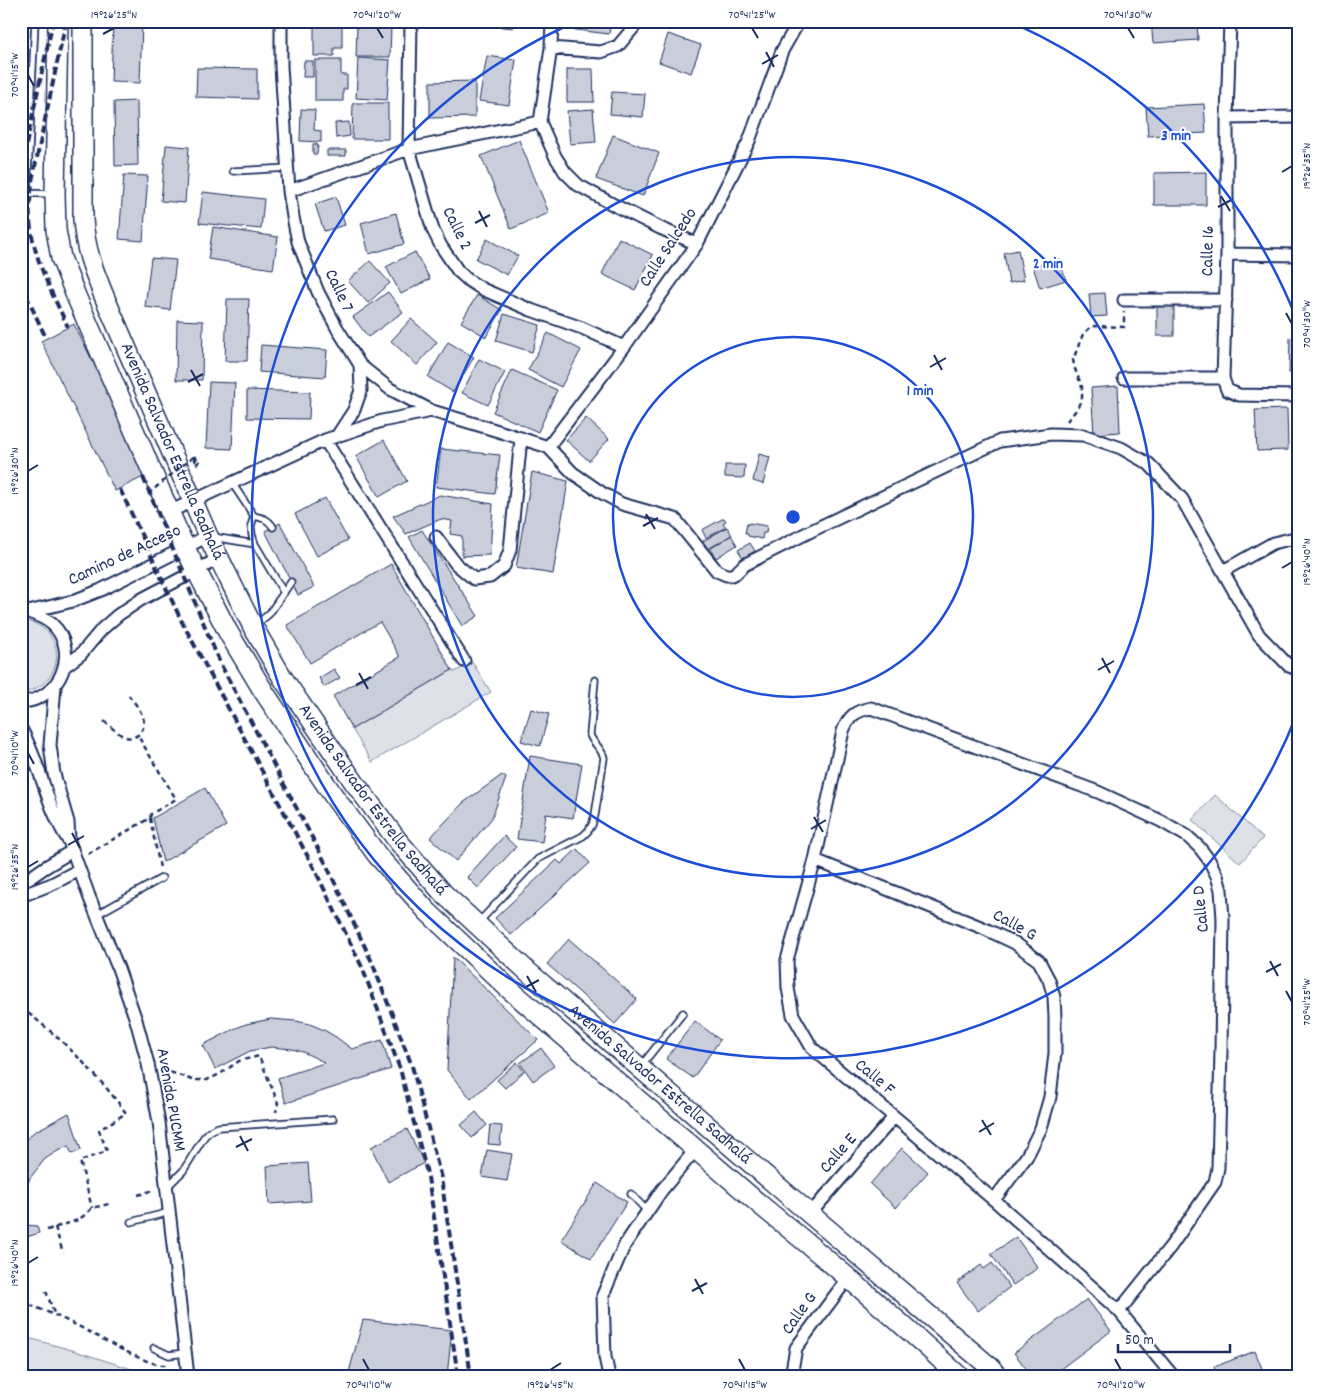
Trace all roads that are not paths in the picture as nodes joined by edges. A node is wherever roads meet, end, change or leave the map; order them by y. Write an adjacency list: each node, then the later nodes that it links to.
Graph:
1 (35, 21): 18 (lane)
2 (58, 21): 19 (main road, Avenida Salvador Estrella Sadhalá)
3 (83, 21): 36 (main road, Avenida Salvador Estrella Sadhalá)
4 (281, 21): 15 (street, Calle 7)
5 (411, 21): 14 (street, Calle 2)
6 (552, 21): 10 (street)
7 (635, 21): 10 (street)
8 (799, 21): 20 (street, Calle Salcedo)
9 (1230, 21): 12 (street, Calle 16)
10 (551, 48): 13 (street)
11 (1299, 117): 12 (street)
12 (1227, 118): 21 (street, Calle 16)
13 (540, 122): 14 (street); 20 (street)
14 (409, 149): 17 (street); 25 (street, Calle 2)
15 (288, 168): 16 (lane); 17 (street, Calle 7)
16 (233, 171)
17 (289, 191): 26 (street, Calle 7)
18 (24, 193): 19 (lane)
19 (55, 194): 37 (main road, Avenida Salvador Estrella Sadhalá)
20 (697, 244): 25 (street, Calle Salcedo)
21 (1227, 254): 22 (street); 24 (street, Calle 16)
22 (1299, 255)
23 (1124, 300): 24 (street)
24 (1226, 300): 28 (street, Calle 16)
25 (624, 347): 34 (street, Calle Salcedo)
26 (360, 365): 30 (street, Calle 7); 31 (street)
27 (1124, 378): 28 (street)
28 (1223, 378): 29 (street, Calle 16)
29 (1299, 396)
30 (432, 411): 31 (street); 32 (street, Calle 7)
31 (337, 436): 33 (street)
32 (521, 438): 34 (street, Calle 7); 41 (street)
33 (325, 440): 35 (street); 52 (street)
34 (548, 447): 47 (street)
35 (232, 483): 36 (street); 38 (lane)
36 (192, 501): 37 (street); 40 (main road, Avenida Salvador Estrella Sadhalá)
37 (169, 512): 44 (main road, Avenida Salvador Estrella Sadhalá)
38 (254, 516): 39 (lane); 43 (lane)
39 (272, 527)
40 (208, 536): 43 (lane); 44 (street, Camino de Acceso); 45 (main road, Avenida Salvador Estrella Sadhalá)
41 (436, 537)
42 (1299, 537): 47 (street)
43 (255, 544): 49 (lane)
44 (185, 548): 46 (main road, Avenida Salvador Estrella Sadhalá); 50 (street, Camino de Acceso)
45 (218, 559): 46 (street); 51 (main road, Avenida Salvador Estrella Sadhalá)
46 (196, 570): 53 (street); 71 (main road, Avenida Salvador Estrella Sadhalá)
47 (1223, 571): 54 (street)
48 (291, 582): 49 (lane)
49 (284, 593): 51 (lane)
50 (25, 611): 53 (street)
51 (252, 627): 66 (main road, Avenida Salvador Estrella Sadhalá)
52 (464, 661)
53 (65, 666): 56 (street)
54 (1299, 670)
55 (595, 680): 66 (lane)
56 (55, 686): 57 (street); 60 (street, Avenida PUCMM)
57 (21, 702)
58 (859, 710): 61 (street, Calle F); 80 (street, Calle D)
59 (21, 729): 60 (street, Avenida PUCMM)
60 (74, 856): 63 (street); 64 (street); 65 (street, Avenida PUCMM)
61 (815, 860): 69 (street, Calle F); 74 (street, Calle G)
62 (162, 878): 65 (lane)
63 (21, 884)
64 (21, 896)
65 (96, 915): 72 (street, Avenida PUCMM)
66 (477, 924): 68 (main road, Avenida Salvador Estrella Sadhalá)
67 (683, 1013): 68 (lane)
68 (640, 1068): 77 (main road, Avenida Salvador Estrella Sadhalá)
69 (894, 1117): 74 (street, Calle F); 77 (street, Calle E)
70 (333, 1119): 72 (lane)
71 (696, 1149): 75 (street); 79 (main road, Avenida Salvador Estrella Sadhalá)
72 (167, 1186): 76 (street, Avenida PUCMM)
73 (631, 1194): 75 (lane)
74 (994, 1200): 80 (street, Calle F)
75 (647, 1211): 84 (street)
76 (170, 1212): 78 (lane); 82 (street, Avenida PUCMM)
77 (810, 1214): 87 (main road, Avenida Salvador Estrella Sadhalá)
78 (131, 1222)
79 (848, 1278): 85 (street, Calle G); 86 (main road, Avenida Salvador Estrella Sadhalá)
80 (1119, 1311): 88 (street, Calle F)
81 (154, 1348): 82 (lane)
82 (186, 1358): 83 (street, Avenida PUCMM)
83 (188, 1376)
84 (609, 1376)
85 (791, 1376)
86 (959, 1376)
87 (997, 1376)
88 (1173, 1376)

